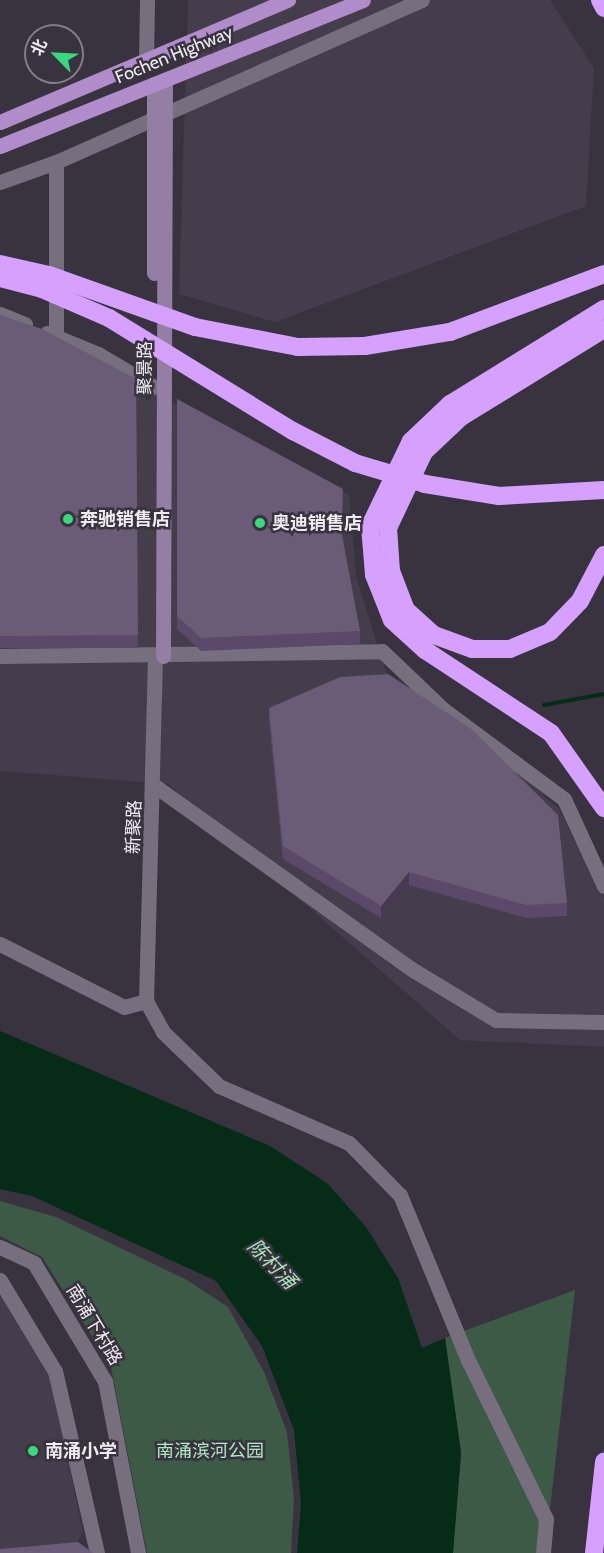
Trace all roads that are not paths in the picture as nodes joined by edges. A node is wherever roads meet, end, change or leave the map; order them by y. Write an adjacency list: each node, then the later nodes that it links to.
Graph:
1 (147, 0): 7 (street)
2 (288, 0): 7 (main road, Fochen Highway)
3 (363, 0): 8 (main road, Fochen Highway)
4 (422, 0): 9 (street)
5 (600, 0): 6 (highway)
6 (604, 8)
7 (146, 60): 10 (main road, Fochen Highway)
8 (159, 82): 9 (street, 聚景路); 11 (main road, Fochen Highway)
9 (159, 116): 12 (street); 21 (street, 聚景路); 25 (street, 聚景路)
10 (0, 122)
11 (0, 146)
12 (56, 162): 13 (street); 20 (street)
13 (0, 182)
14 (0, 264): 15 (highway)
15 (604, 273)
16 (0, 278): 22 (highway)
17 (604, 309): 27 (highway)
18 (0, 314): 20 (street)
19 (604, 329): 23 (highway)
20 (56, 337): 21 (street)
21 (154, 387): 25 (street, 聚景路)
22 (604, 490)
23 (604, 555)
24 (0, 656): 25 (street)
25 (159, 656): 26 (street, 新聚路); 28 (street)
26 (155, 786): 30 (street, 新聚路); 31 (street)
27 (604, 808)
28 (604, 886)
29 (0, 944): 30 (street)
30 (146, 1000): 37 (street)
31 (604, 1022)
32 (0, 1247): 36 (street, 南涌下村路)
33 (0, 1280): 35 (street)
34 (604, 1462): 38 (highway)
35 (97, 1553)
36 (138, 1553)
37 (543, 1553)
38 (594, 1553)

